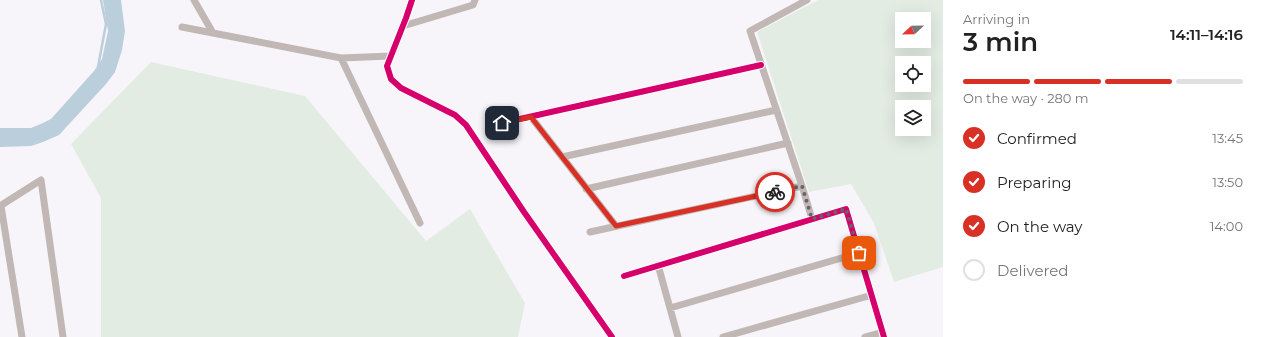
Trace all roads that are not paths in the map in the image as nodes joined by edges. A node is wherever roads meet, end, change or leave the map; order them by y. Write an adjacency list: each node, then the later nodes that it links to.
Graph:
1 (194, 0): 7 (street)
2 (412, 0): 5 (street)
3 (475, 0): 5 (street)
4 (807, 0): 10 (street)
5 (403, 26): 8 (street)
6 (182, 27): 7 (street)
7 (213, 33): 9 (street)
8 (391, 56): 9 (street); 31 (street)
9 (341, 58): 20 (street)
10 (761, 65): 11 (street); 12 (street)
11 (776, 110): 14 (street); 15 (street)
12 (531, 117): 13 (street); 15 (street)
13 (502, 123)
14 (788, 143): 16 (street); 17 (street)
15 (562, 157): 17 (street)
16 (802, 186): 19 (street); 21 (street)
17 (586, 189): 21 (street)
18 (0, 206): 29 (street); 30 (street)
19 (812, 219): 23 (street); 24 (street)
20 (420, 223)
21 (616, 226): 22 (street)
22 (590, 232)
23 (859, 253): 26 (street); 27 (street)
24 (658, 266): 25 (street); 27 (street)
25 (624, 276)
26 (872, 295): 28 (street); 33 (street)
27 (670, 308): 32 (street)
28 (884, 334): 34 (street)
29 (22, 337)
30 (64, 337)
31 (612, 337)
32 (678, 337)
33 (723, 337)
34 (865, 337)

